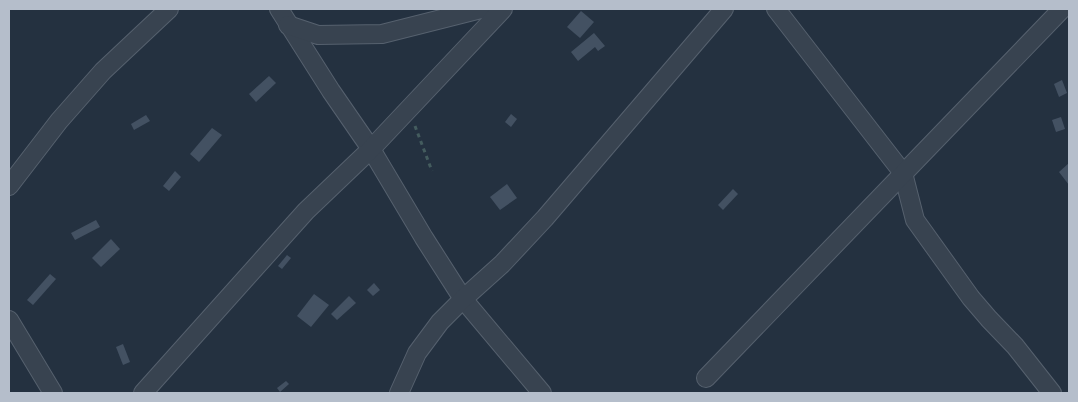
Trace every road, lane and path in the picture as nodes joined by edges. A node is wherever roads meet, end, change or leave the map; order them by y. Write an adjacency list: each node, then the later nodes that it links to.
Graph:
1 (169, 9): 13 (street)
2 (279, 9): 8 (street)
3 (480, 9): 8 (street)
4 (503, 9): 9 (street)
5 (724, 9): 14 (street)
6 (776, 9): 12 (street)
7 (1062, 9): 12 (street)
8 (288, 25): 10 (street)
9 (408, 110): 10 (street); 11 (path)
10 (371, 149): 14 (street); 18 (street)
11 (432, 171)
12 (903, 172): 16 (street); 21 (street)
13 (9, 186)
14 (463, 299): 19 (street); 20 (street)
15 (9, 320): 17 (street)
16 (706, 378)
17 (53, 393)
18 (143, 393)
19 (399, 393)
20 (542, 393)
21 (1052, 393)

